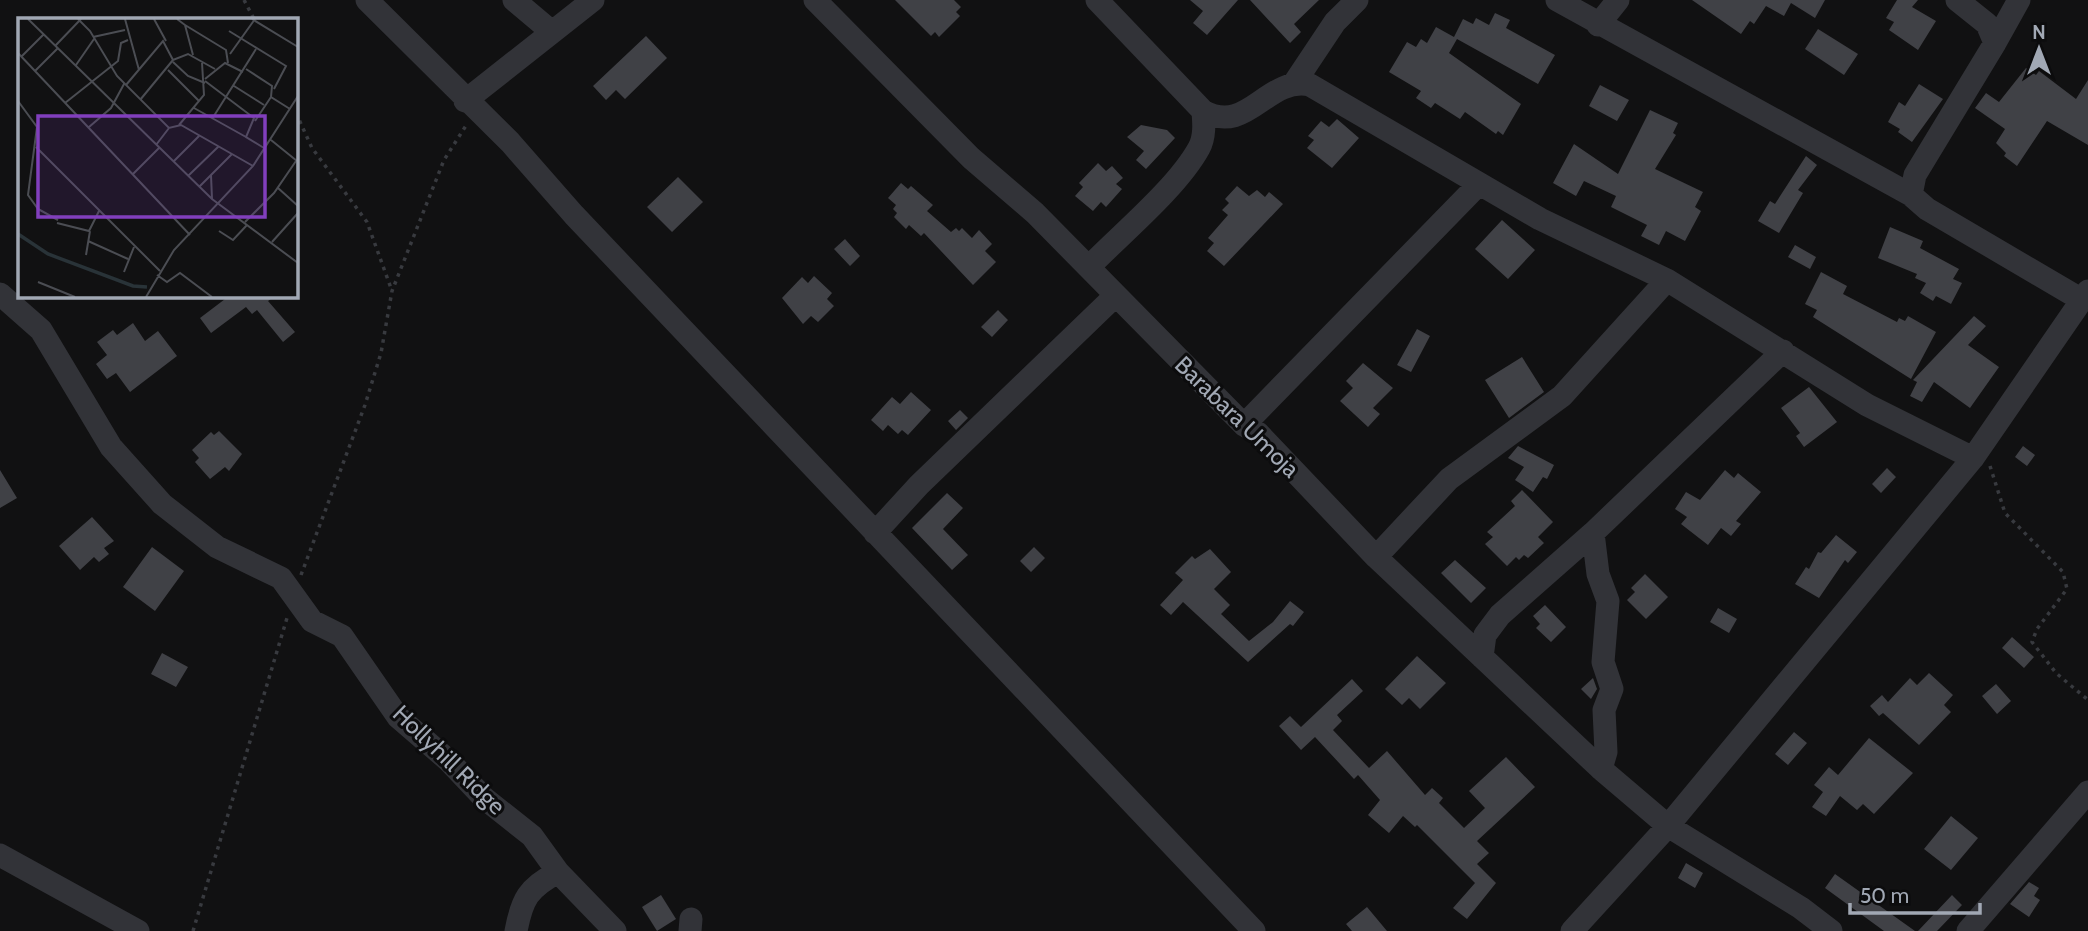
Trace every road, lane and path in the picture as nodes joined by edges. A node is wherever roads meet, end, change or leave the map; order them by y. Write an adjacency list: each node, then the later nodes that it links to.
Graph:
1 (244, 0): 12 (path)
2 (367, 0): 17 (street)
3 (514, 0): 14 (street)
4 (593, 0): 14 (street)
5 (815, 0): 22 (street, Barabara Umoja)
6 (1097, 0): 19 (street)
7 (1357, 0): 16 (street)
8 (1557, 0): 13 (street)
9 (1618, 0): 13 (street)
10 (1957, 0): 15 (street)
11 (2019, 0): 15 (street)
12 (253, 18)
13 (1598, 25): 21 (street)
14 (552, 32): 17 (street)
15 (1995, 43): 21 (street)
16 (1295, 82): 19 (street); 20 (street)
17 (470, 106): 24 (path); 31 (street)
18 (298, 117): 24 (path)
19 (1208, 121): 22 (street)
20 (1479, 184): 23 (street); 29 (street)
21 (1911, 195): 26 (street)
22 (1088, 267): 27 (street, Barabara Umoja)
23 (1667, 280): 28 (street); 33 (street)
24 (392, 291): 34 (path)
25 (0, 294): 34 (street, Hollyhill Ridge)
26 (2085, 295): 30 (street)
27 (1114, 297): 29 (street, Barabara Umoja); 31 (street)
28 (1783, 351): 30 (street); 32 (street)
29 (1244, 425): 33 (street, Barabara Umoja)
30 (1978, 451): 36 (path); 39 (street)
31 (875, 533): 46 (street)
32 (1593, 533): 35 (street); 37 (street)
33 (1376, 557): 35 (street, Barabara Umoja)
34 (293, 596): 41 (street, Hollyhill Ridge); 43 (path)
35 (1482, 657): 37 (street, Barabara Umoja)
36 (2088, 700)
37 (1601, 769): 39 (street, Barabara Umoja)
38 (2088, 792): 49 (street)
39 (1668, 826): 47 (street); 48 (street, Barabara Umoja)
40 (0, 855): 42 (street)
41 (558, 872): 44 (street); 45 (street, Hollyhill Ridge)
42 (138, 931)
43 (193, 931)
44 (516, 931)
45 (615, 931)
46 (1254, 931)
47 (1572, 931)
48 (1831, 931)
49 (1968, 931)

